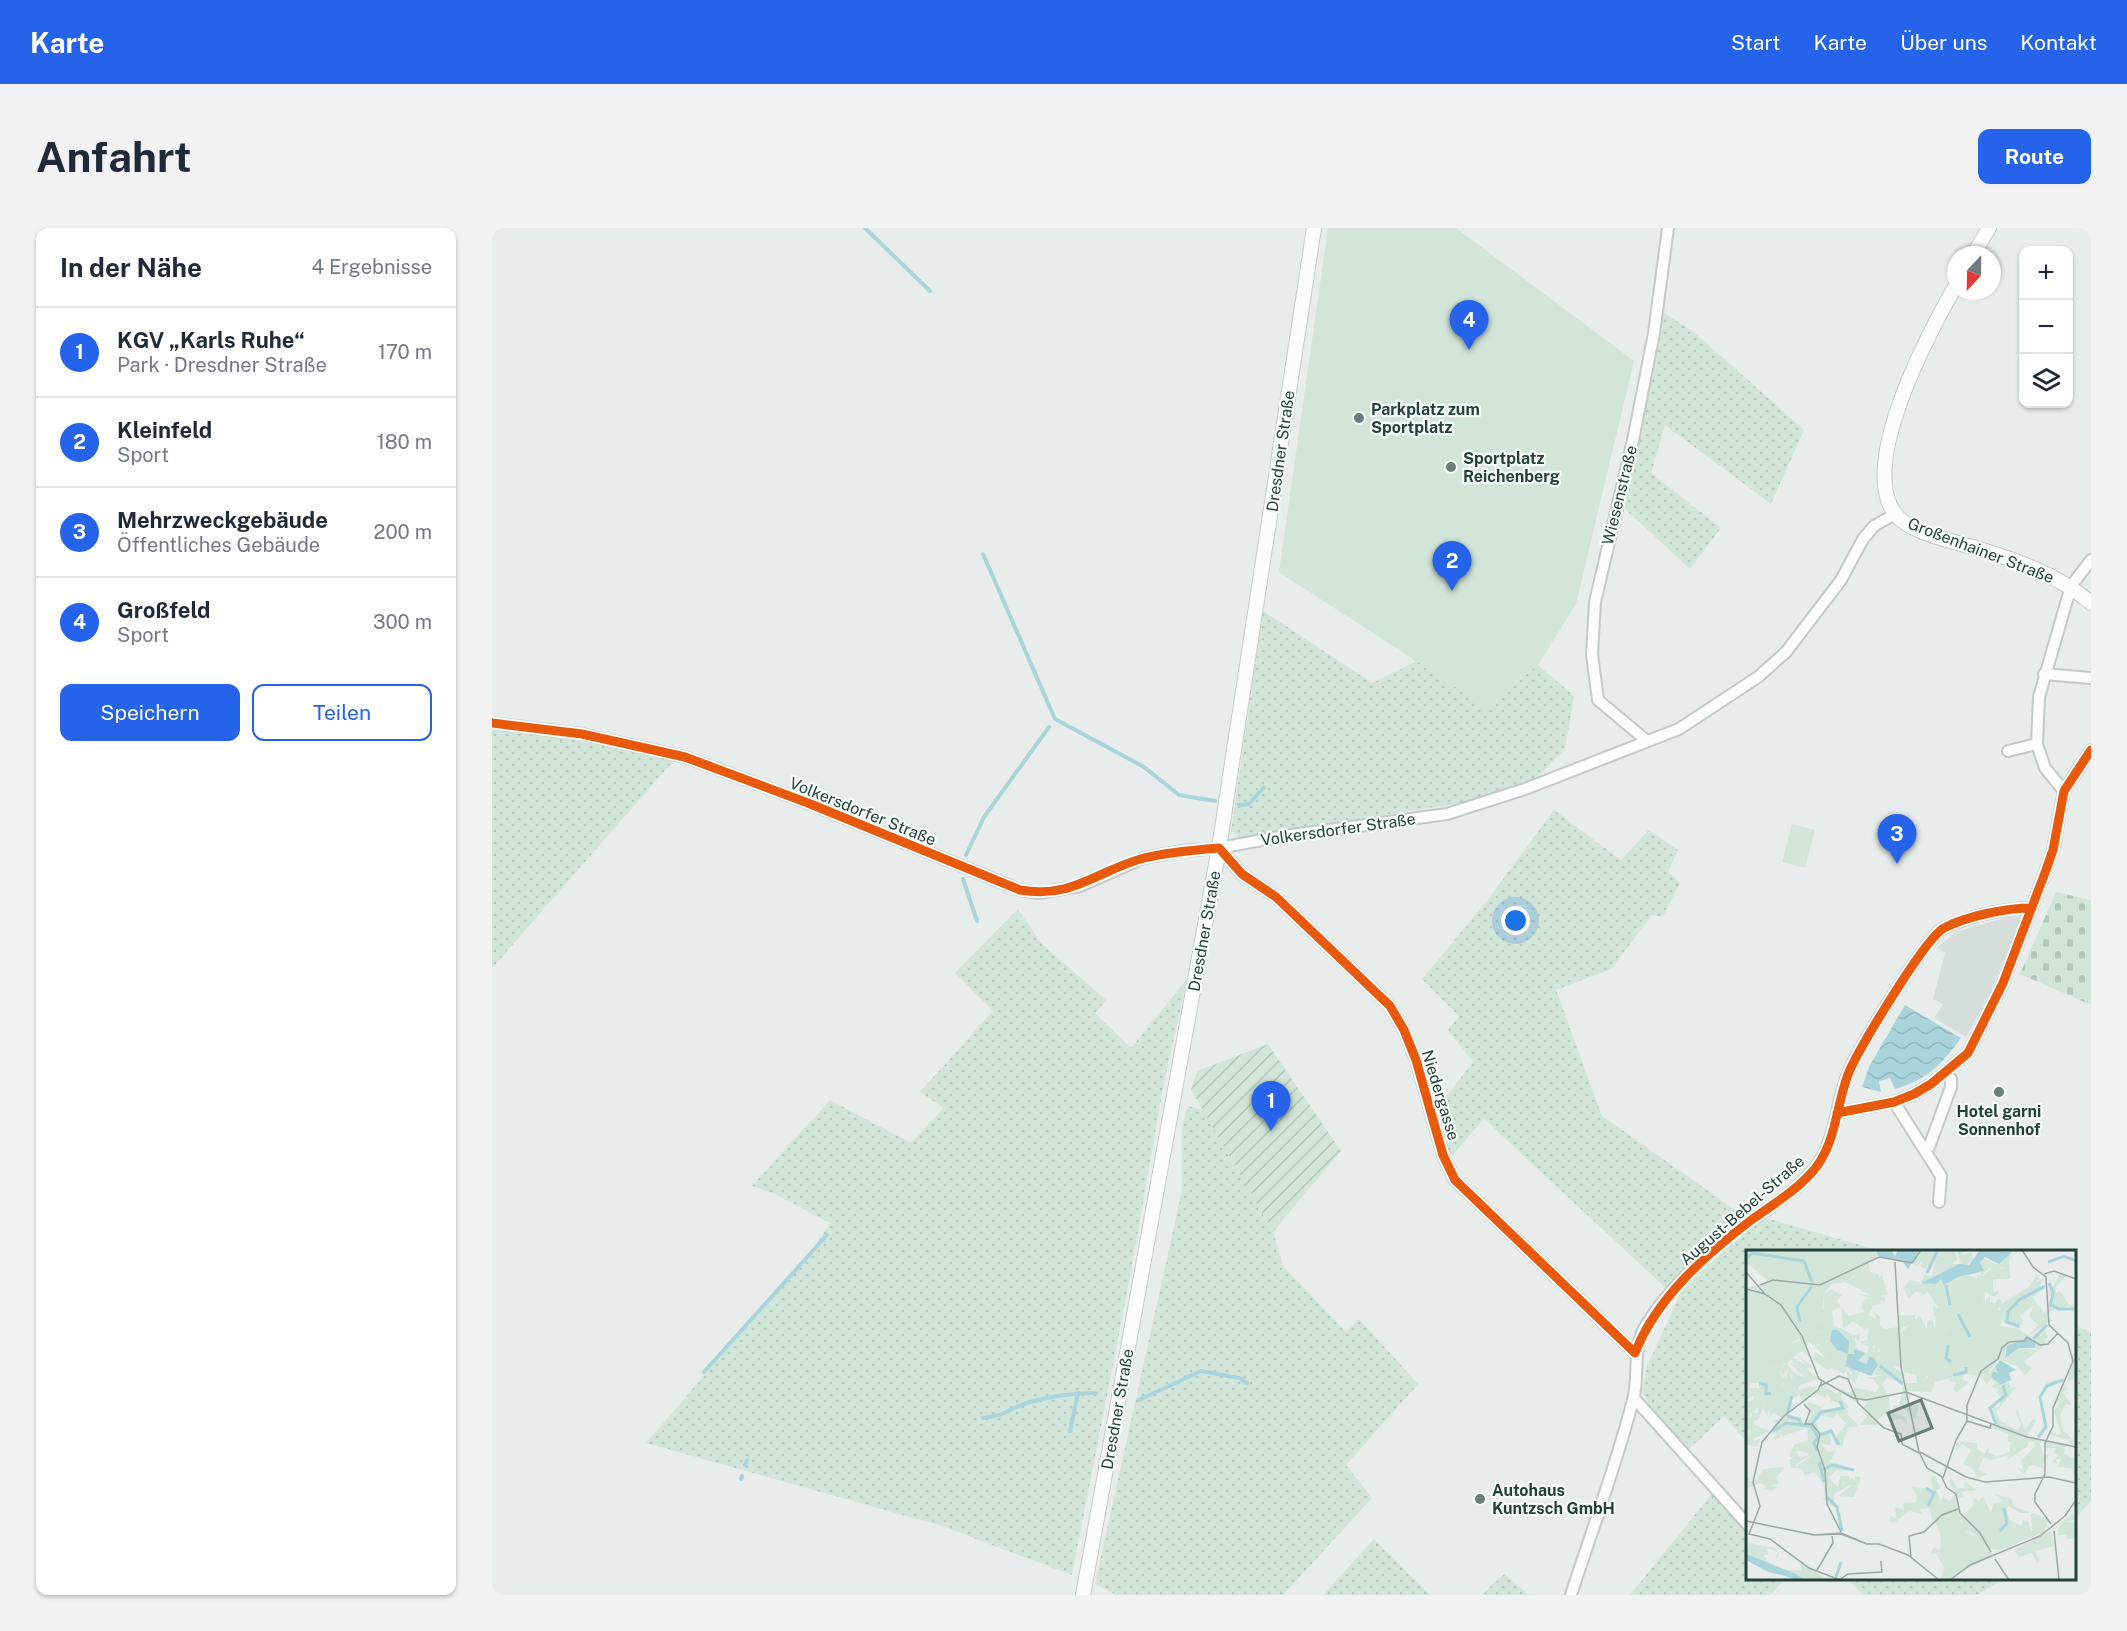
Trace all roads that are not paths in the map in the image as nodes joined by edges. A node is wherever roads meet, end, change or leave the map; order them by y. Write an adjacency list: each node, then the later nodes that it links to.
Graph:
1 (1314, 228): 18 (main road, Dresdner Straße)
2 (1668, 228): 13 (street, Wiesenstraße)
3 (1989, 228): 4 (main road)
4 (1978, 246)
5 (1948, 300): 6 (main road, Großenhainer Straße)
6 (1895, 514): 8 (main road, Großenhainer Straße); 13 (street, Volkersdorfer Straße)
7 (2091, 560): 8 (street)
8 (2071, 586): 9 (main road, Großenhainer Straße); 10 (street)
9 (2091, 603)
10 (2044, 674): 11 (street); 14 (street)
11 (2091, 678)
12 (492, 723): 18 (street, Volkersdorfer Straße)
13 (1647, 741): 18 (street, Volkersdorfer Straße)
14 (2037, 744): 16 (street); 17 (street)
15 (2091, 750): 17 (street)
16 (2008, 751)
17 (2064, 791): 19 (street)
18 (1219, 848): 25 (street, Niedergasse); 28 (main road, Dresdner Straße)
19 (2032, 908): 20 (street); 22 (street, August-Bebel-Straße)
20 (1946, 1073): 21 (street); 23 (street)
21 (1894, 1102): 22 (street); 23 (street)
22 (1837, 1113): 25 (street, August-Bebel-Straße)
23 (1924, 1149): 24 (street)
24 (1939, 1202)
25 (1635, 1353): 26 (street, August-Bebel-Straße)
26 (1634, 1398): 27 (street); 29 (street, August-Bebel-Straße)
27 (1746, 1523)
28 (1083, 1595)
29 (1571, 1595)

